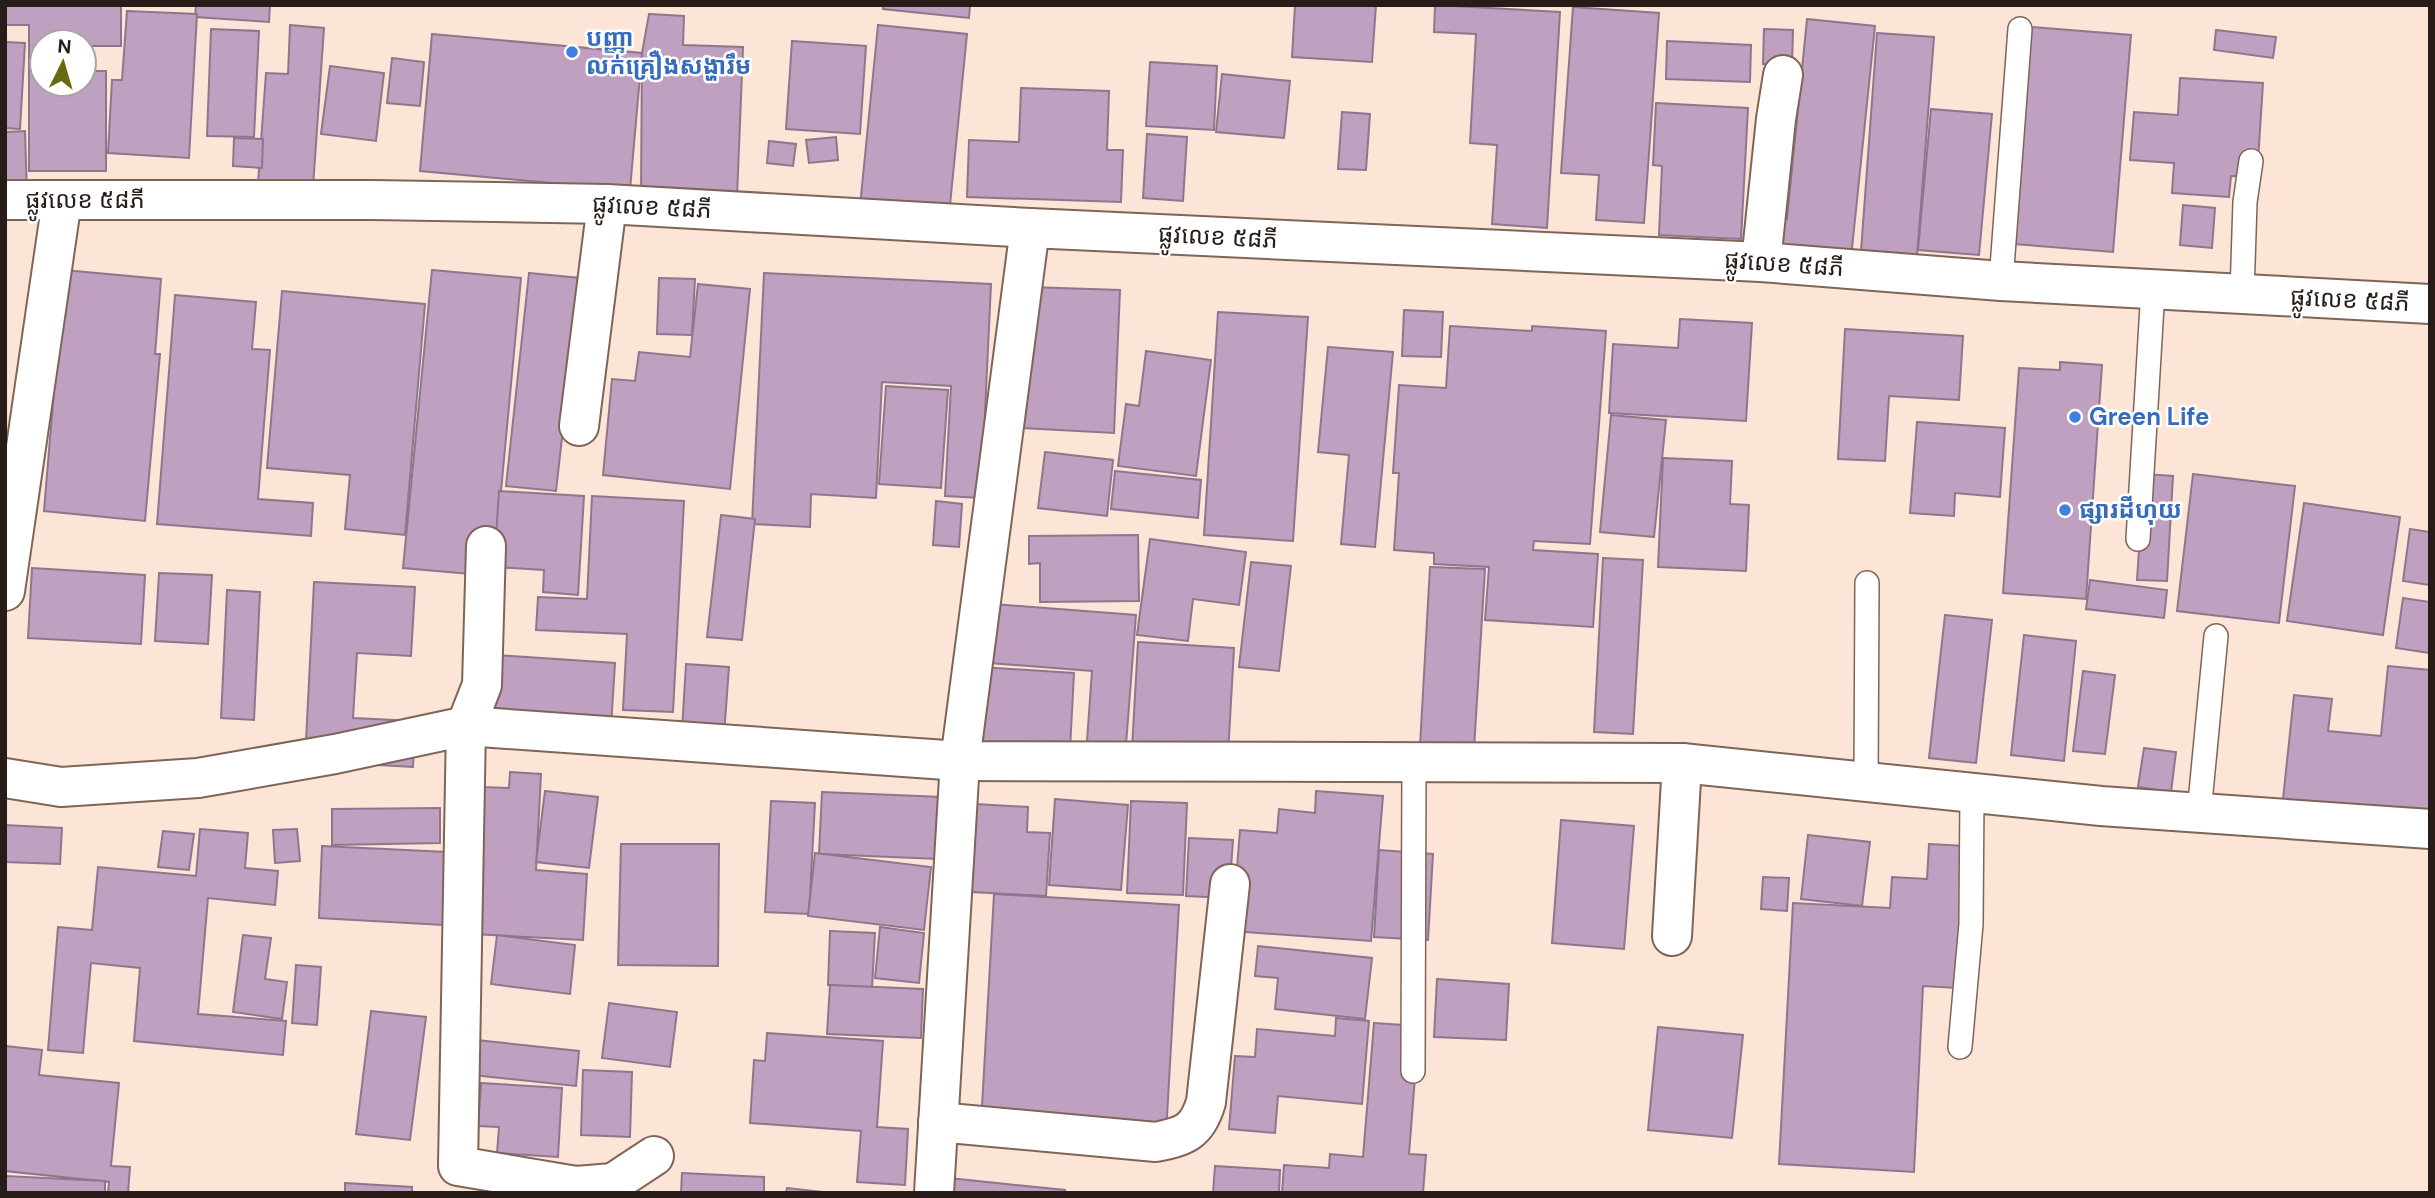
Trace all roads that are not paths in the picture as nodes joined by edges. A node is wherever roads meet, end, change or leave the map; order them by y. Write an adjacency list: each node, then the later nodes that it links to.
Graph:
1 (2020, 29): 9 (lane)
2 (1783, 75): 8 (street)
3 (2251, 161): 11 (lane)
4 (5, 200): 5 (street, ផ្លូវលេខ ៥៨ភី)
5 (62, 200): 6 (street, ផ្លូវលេខ ៥៨ភី); 17 (street)
6 (607, 204): 7 (street, ផ្លូវលេខ ៥៨ភី); 13 (street)
7 (1030, 228): 8 (street, ផ្លូវលេខ ៥៨ភី); 20 (street)
8 (1761, 262): 9 (street, ផ្លូវលេខ ៥៨ភី)
9 (2001, 281): 10 (street, ផ្លូវលេខ ៥៨ភី)
10 (2153, 289): 11 (street, ផ្លូវលេខ ៥៨ភី); 14 (lane)
11 (2242, 294): 12 (street, ផ្លូវលេខ ៥៨ភី)
12 (2430, 304)
13 (579, 426)
14 (2138, 540)
15 (486, 546): 19 (street)
16 (1867, 583): 24 (lane)
17 (5, 591)
18 (2216, 636): 26 (lane)
19 (466, 726): 20 (street); 23 (street); 33 (street)
20 (960, 761): 21 (street); 32 (street)
21 (1413, 762): 22 (street); 31 (lane)
22 (1682, 763): 24 (street); 29 (street)
23 (5, 778)
24 (1866, 782): 25 (street)
25 (1972, 793): 26 (street); 30 (lane)
26 (2199, 813): 27 (street)
27 (2430, 829)
28 (1230, 884): 32 (street)
29 (1672, 936)
30 (1960, 1047)
31 (1413, 1071)
32 (938, 1122): 34 (street)
33 (654, 1156)
34 (934, 1193)

